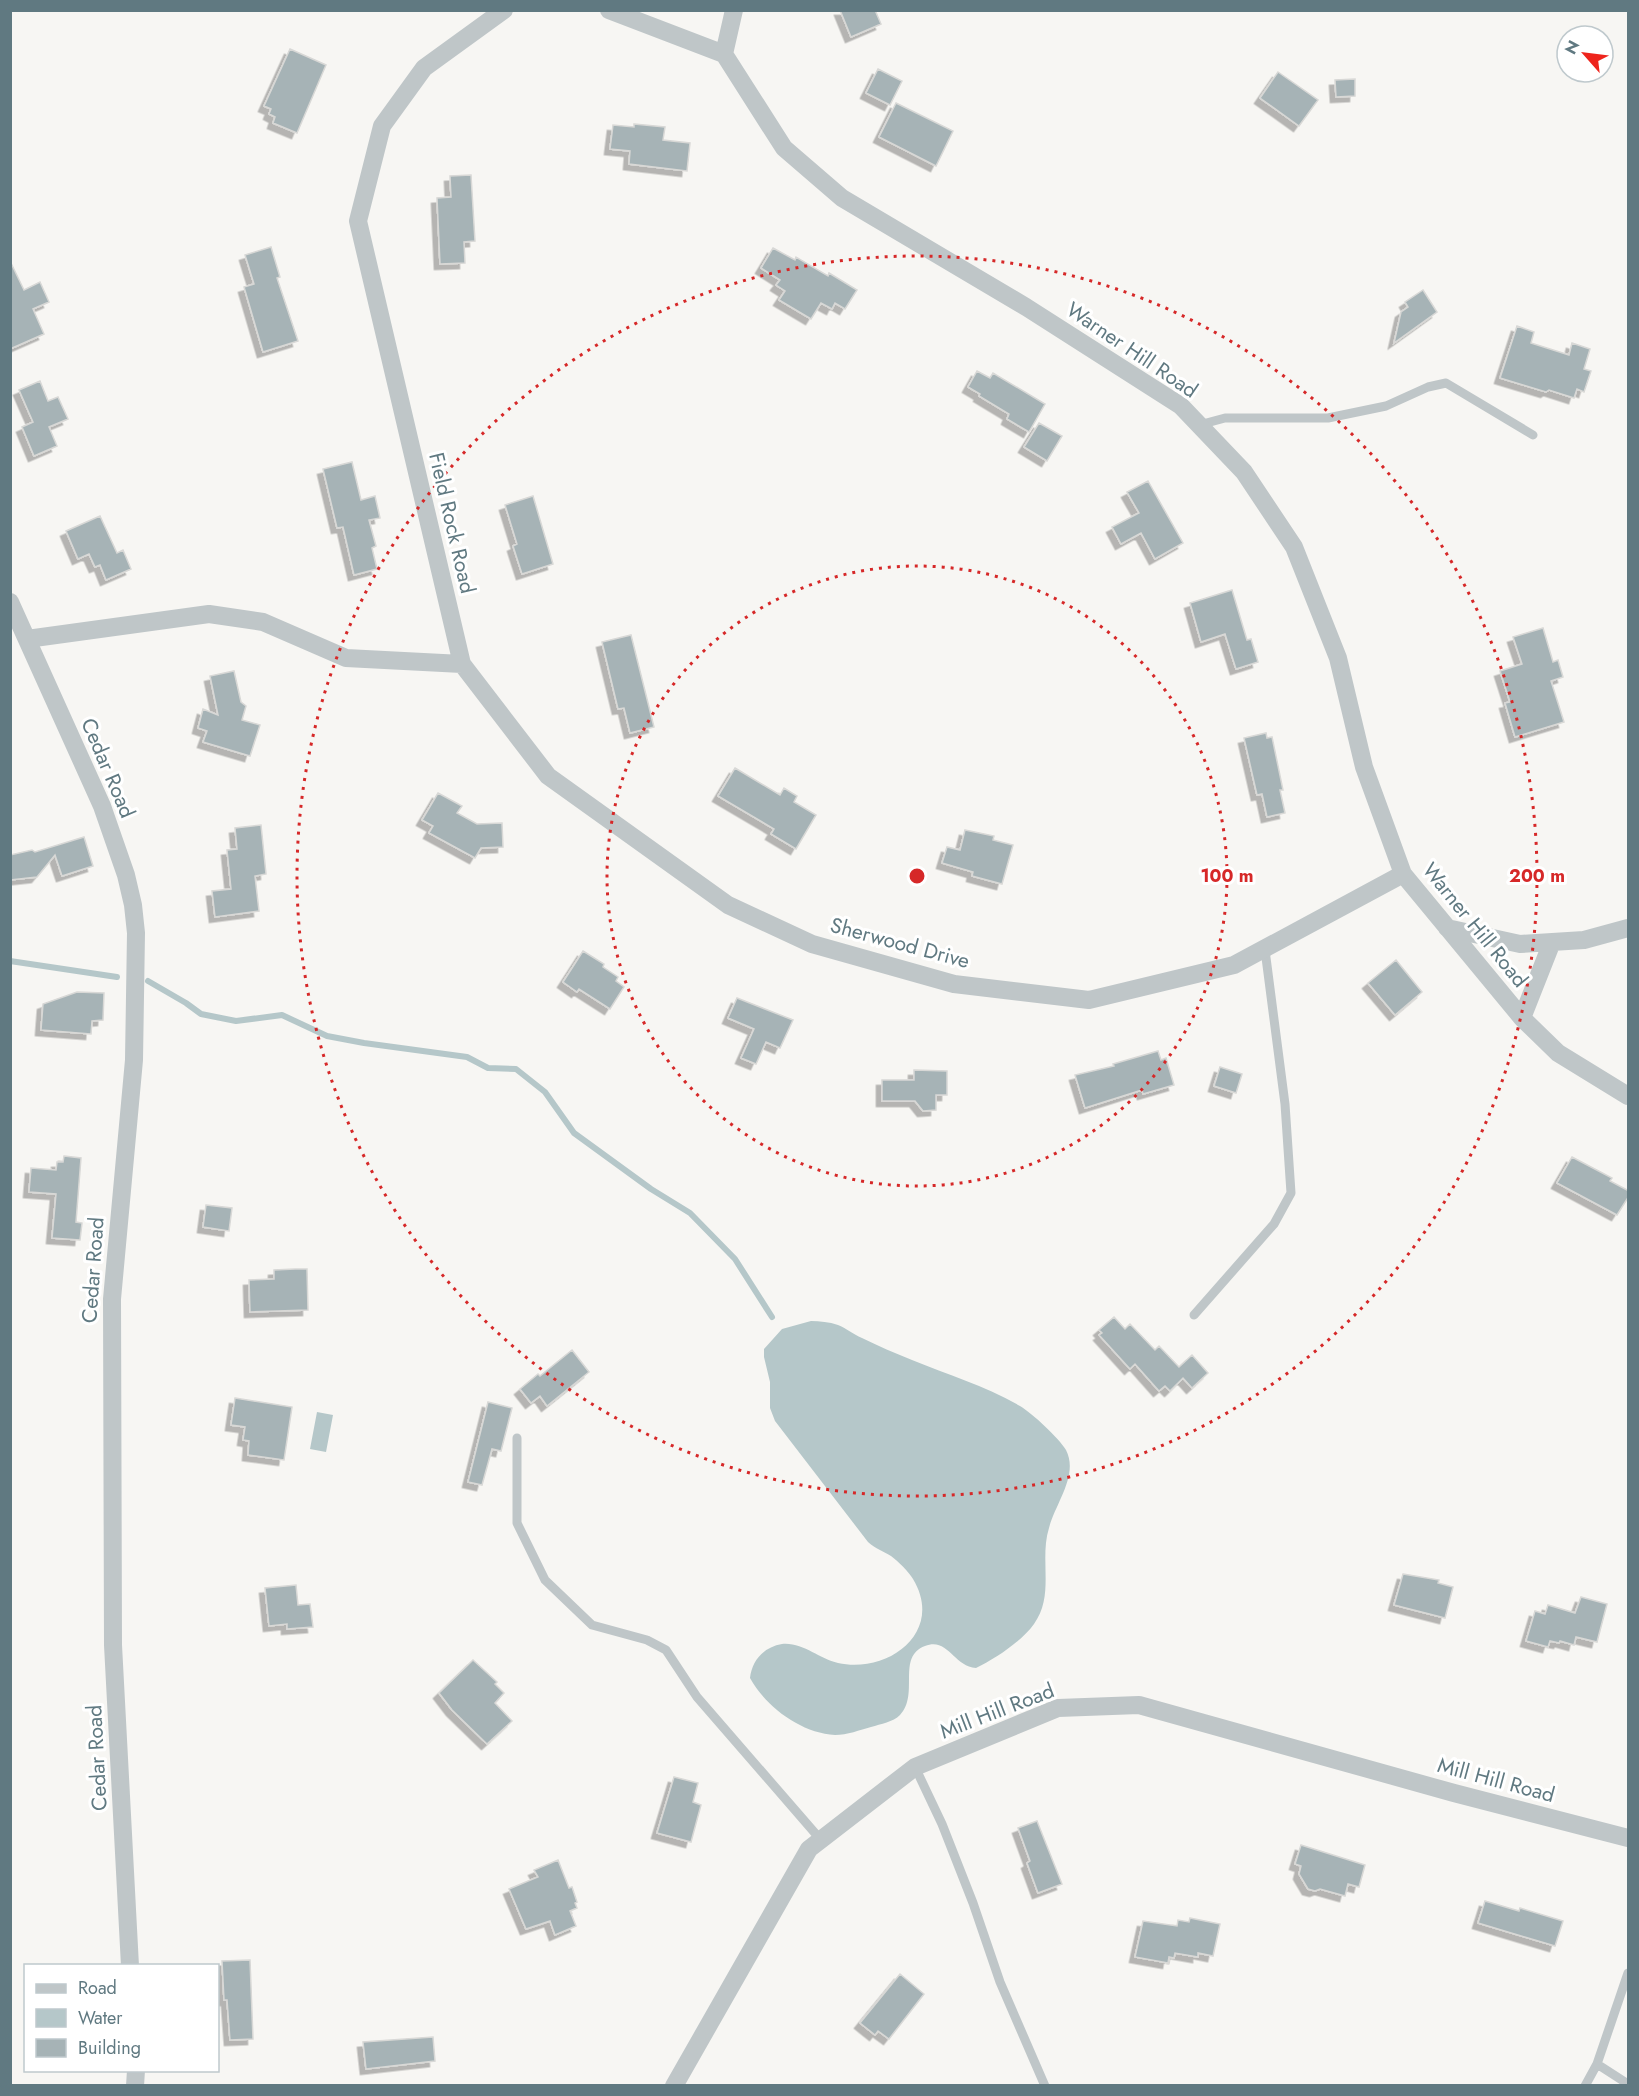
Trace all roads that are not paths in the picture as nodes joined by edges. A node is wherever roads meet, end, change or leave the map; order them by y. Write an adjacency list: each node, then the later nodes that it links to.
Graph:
1 (504, 10): 9 (street, Field Rock Road)
2 (609, 10): 4 (street)
3 (735, 10): 4 (street)
4 (724, 54): 5 (street, Warner Hill Road)
5 (1199, 425): 6 (lane); 10 (street, Warner Hill Road)
6 (1533, 435)
7 (10, 602): 8 (street, Cedar Road)
8 (27, 639): 9 (street); 22 (street, Cedar Road)
9 (462, 664): 14 (street, Sherwood Drive)
10 (1403, 874): 11 (street, Warner Hill Road); 14 (street, Sherwood Drive)
11 (1447, 928): 13 (street); 15 (street, Warner Hill Road)
12 (1629, 928): 13 (street)
13 (1552, 942): 15 (street)
14 (1264, 950): 17 (lane)
15 (1522, 1018): 16 (street, Warner Hill Road)
16 (1629, 1096)
17 (1194, 1315)
18 (517, 1438): 21 (lane)
19 (915, 1767): 20 (street, Mill Hill Road); 21 (street, Mill Hill Road); 27 (lane)
20 (1629, 1838)
21 (821, 1840): 26 (street, Mill Hill Road)
22 (130, 1964)
23 (1629, 1973): 24 (lane)
24 (1597, 2064): 25 (lane); 28 (lane)
25 (1629, 2084)
26 (674, 2085)
27 (1045, 2085)
28 (1585, 2085)

